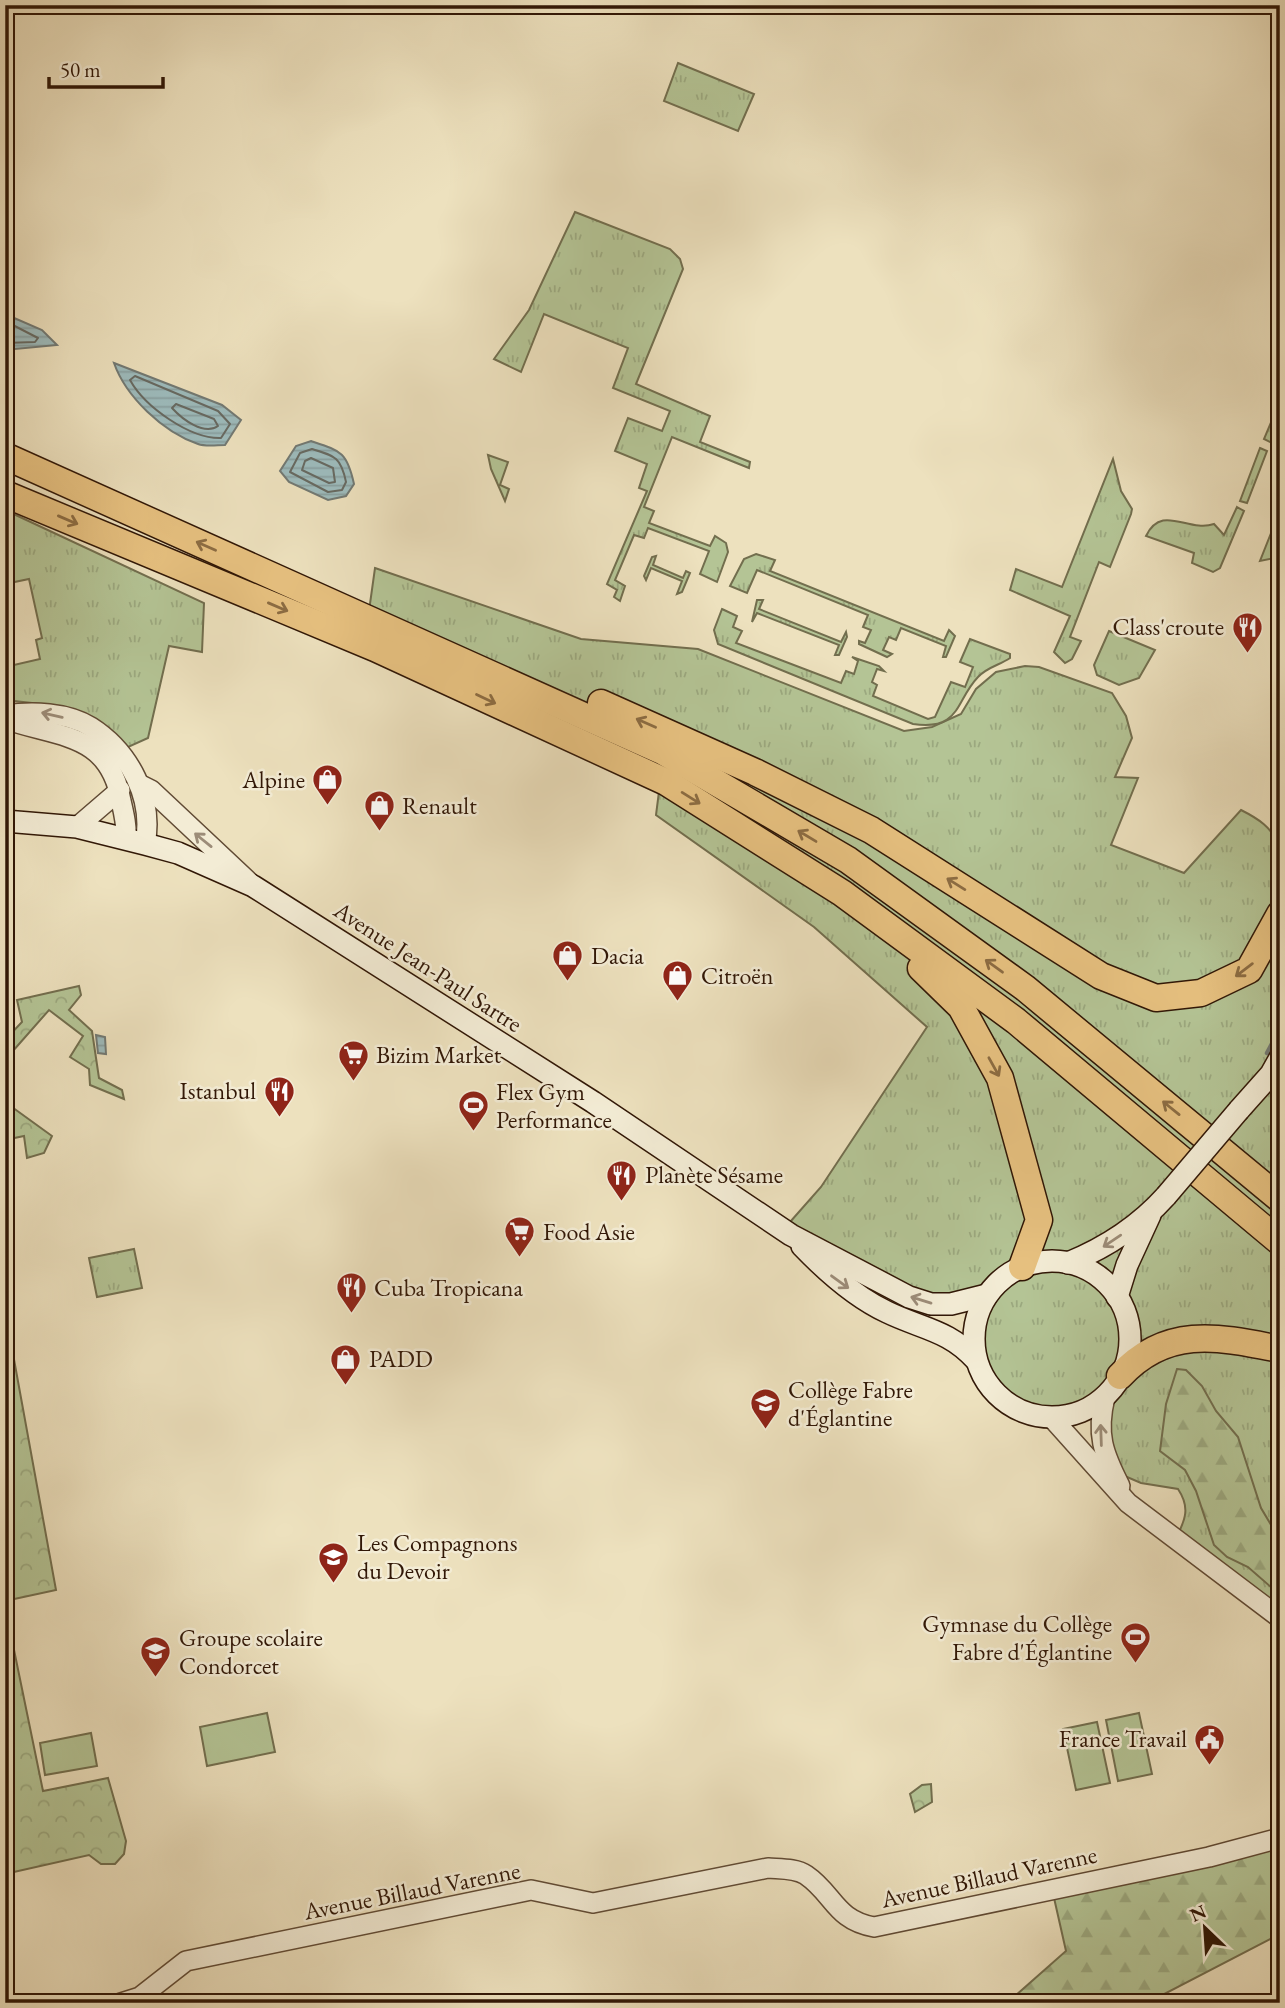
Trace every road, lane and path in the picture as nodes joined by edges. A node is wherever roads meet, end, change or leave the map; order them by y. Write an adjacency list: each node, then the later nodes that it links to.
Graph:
1 (5, 456): 3 (highway, one-way to 1)
2 (5, 494): 12 (highway, one-way to 12)
3 (368, 618): 13 (highway, one-way to 3); 15 (highway, one-way to 3)
4 (5, 717): 5 (street)
5 (118, 766): 6 (street); 7 (street)
6 (141, 785): 10 (street); 11 (street, one-way to 6)
7 (120, 790): 9 (street); 10 (street)
8 (5, 821): 9 (main road, Avenue Jean-Paul Sartre)
9 (78, 827): 10 (main road, Avenue Jean-Paul Sartre)
10 (135, 841): 11 (main road, Avenue Jean-Paul Sartre)
11 (253, 887): 17 (main road, Avenue Jean-Paul Sartre)
12 (842, 893): 18 (highway); 20 (highway, one-way to 20)
13 (1280, 914)
14 (1277, 1067): 16 (main road, bridge)
15 (1280, 1199)
16 (1151, 1212): 19 (main road, one-way to 19); 22 (main road)
17 (791, 1235): 21 (main road, Avenue Jean-Paul Sartre, one-way to 17); 24 (main road, Avenue Jean-Paul Sartre, one-way to 24)
18 (1280, 1242)
19 (1068, 1263): 20 (main road); 22 (main road)
20 (1022, 1267): 21 (main road)
21 (987, 1295): 24 (main road)
22 (1117, 1297): 25 (main road)
23 (1280, 1349): 25 (highway)
24 (976, 1360): 26 (main road)
25 (1113, 1387): 26 (main road); 27 (street, one-way to 25)
26 (1051, 1417): 27 (street)
27 (1128, 1503): 28 (street)
28 (1280, 1618)
29 (1280, 1838): 30 (street, Avenue Billaud Varenne)
30 (121, 2003)

